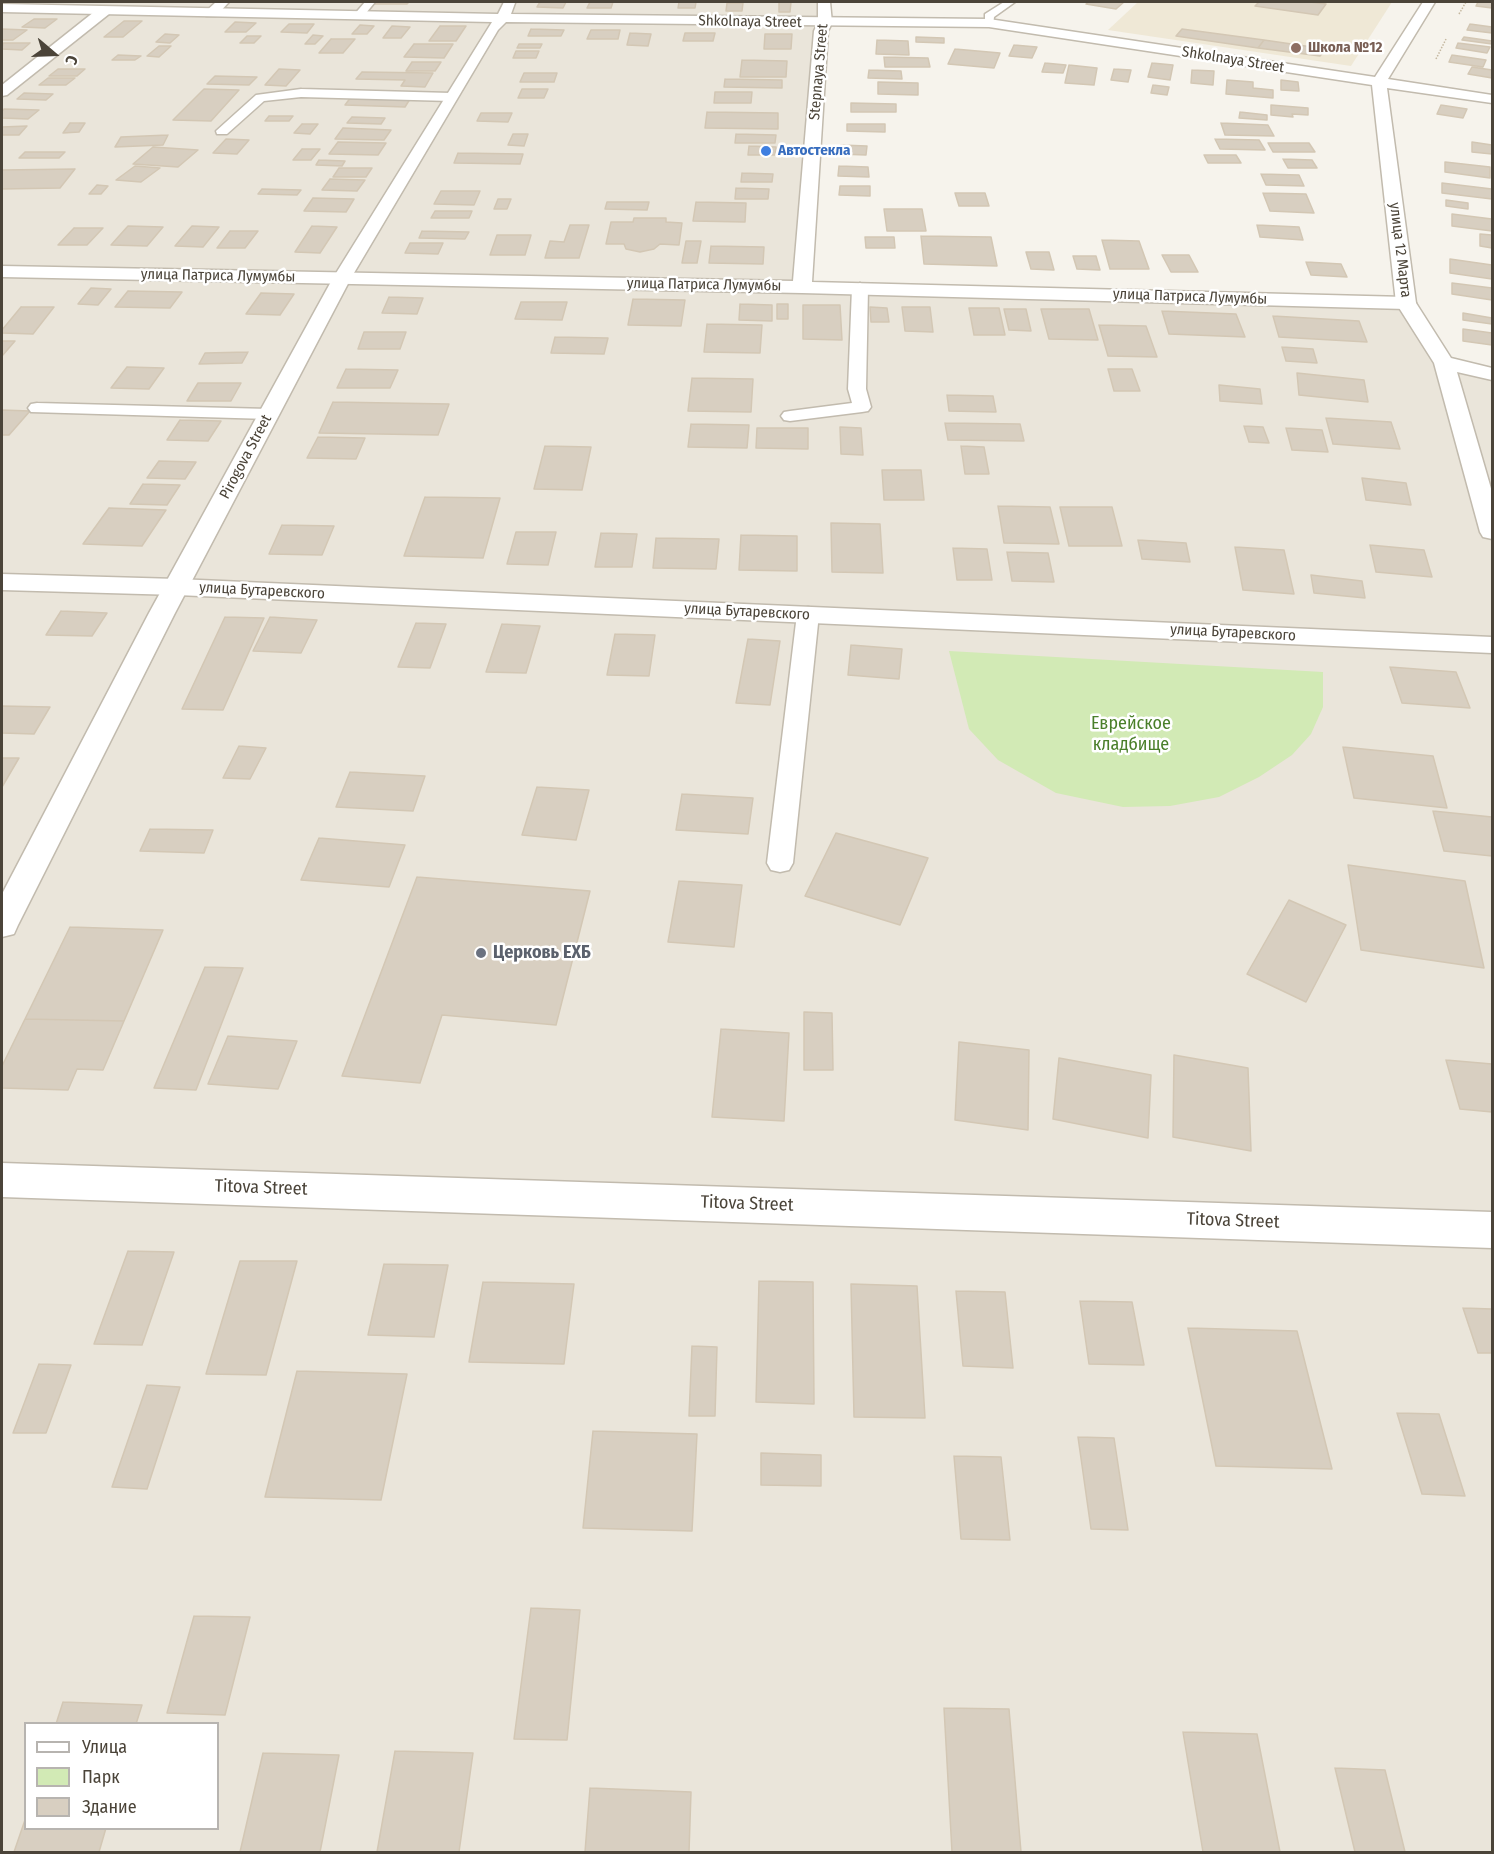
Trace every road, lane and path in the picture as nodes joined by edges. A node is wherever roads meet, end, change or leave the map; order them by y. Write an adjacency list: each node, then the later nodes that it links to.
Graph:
1 (223, 2): 10 (street)
2 (370, 2): 11 (lane)
3 (510, 2): 12 (street, Pirogova Street)
4 (824, 2): 14 (street, Stepnaya Street)
5 (1010, 2): 15 (lane)
6 (1430, 2): 17 (street)
7 (1466, 2): 13 (path)
8 (2, 9): 9 (street, Shkolnaya Street)
9 (104, 11): 10 (street, Shkolnaya Street); 19 (street)
10 (211, 13): 11 (street, Shkolnaya Street)
11 (358, 16): 12 (street, Shkolnaya Street)
12 (503, 18): 14 (street, Shkolnaya Street); 20 (street, Pirogova Street)
13 (1456, 21)
14 (825, 23): 15 (street, Shkolnaya Street); 25 (street, Stepnaya Street)
15 (989, 23): 17 (street, Shkolnaya Street)
16 (1446, 40): 18 (path)
17 (1379, 82): 18 (street, Shkolnaya Street); 27 (street, улица 12 Марта)
18 (1421, 88): 21 (street, Shkolnaya Street)
19 (2, 92)
20 (451, 97): 22 (lane); 24 (street, Pirogova Street)
21 (1492, 99)
22 (222, 131)
23 (2, 272): 24 (street, улица Патриса Лумумбы)
24 (342, 278): 25 (street, улица Патриса Лумумбы); 31 (street, Pirogova Street)
25 (802, 287): 26 (street, улица Патриса Лумумбы)
26 (860, 288): 27 (street, улица Патриса Лумумбы); 32 (lane)
27 (1406, 303): 28 (street, улица 12 Марта)
28 (1444, 363): 29 (street); 33 (street, улица 12 Марта)
29 (1492, 374)
30 (37, 408): 31 (lane)
31 (269, 414): 35 (street, Pirogova Street)
32 (790, 416)
33 (1492, 532)
34 (2, 582): 35 (street, улица Бутаревского)
35 (177, 587): 36 (street, улица Бутаревского); 39 (street, Pirogova Street)
36 (808, 615): 37 (street, улица Бутаревского); 38 (lane)
37 (1492, 645)
38 (780, 863)
39 (2, 925)
40 (2, 1180): 41 (street, Titova Street)
41 (1492, 1230)

